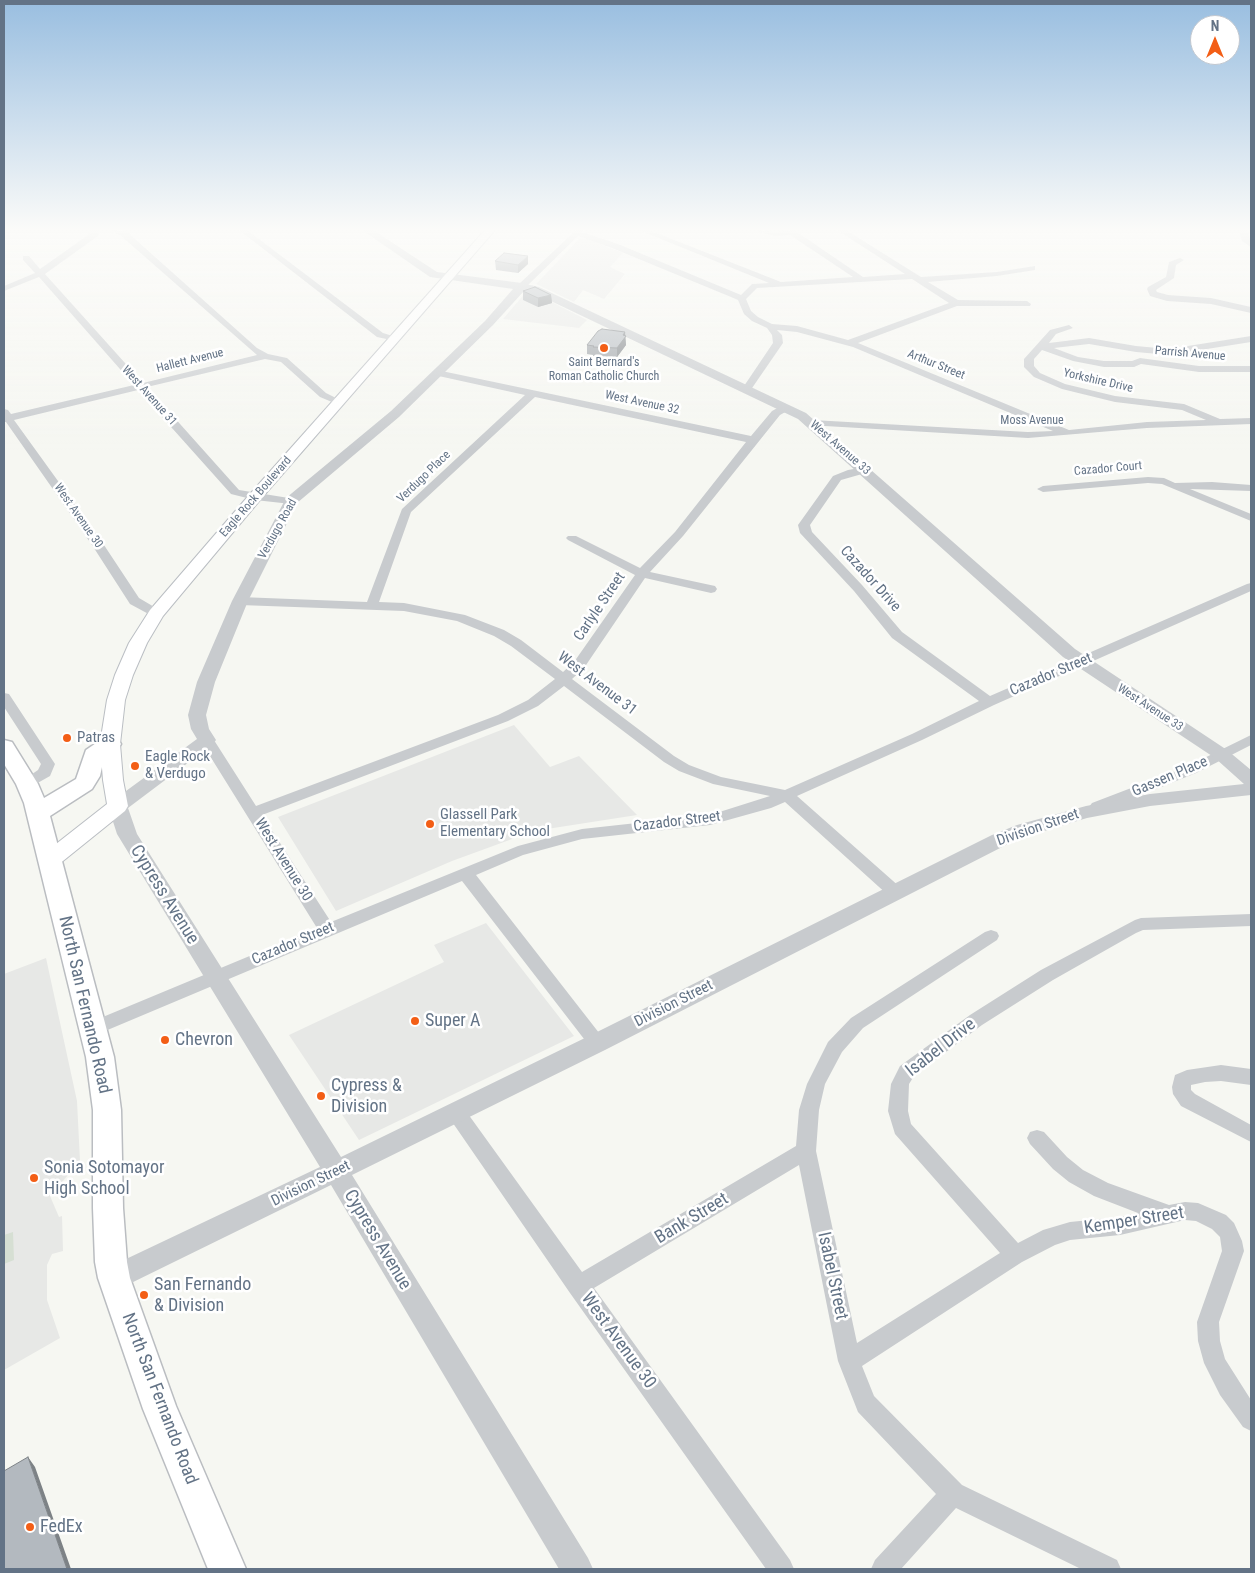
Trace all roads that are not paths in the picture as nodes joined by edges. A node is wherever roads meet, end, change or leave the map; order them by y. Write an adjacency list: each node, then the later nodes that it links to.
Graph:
1 (65, 303): 24 (street, West Avenue 31)
2 (202, 303): 20 (street)
3 (339, 303): 15 (street)
4 (426, 303): 15 (main road, Eagle Rock Boulevard)
5 (506, 303): 23 (street, Verdugo Road)
6 (566, 303): 25 (street, West Avenue 33)
7 (744, 303): 13 (street, Arthur Street)
8 (955, 303): 17 (street)
9 (985, 303): 11 (street)
10 (1222, 303): 12 (street)
11 (1027, 304)
12 (1251, 310)
13 (770, 326): 17 (street, Arthur Street); 25 (street)
14 (1069, 328): 18 (street)
15 (394, 339): 27 (main road, Eagle Rock Boulevard)
16 (1251, 339): 19 (street)
17 (848, 343): 33 (street, Arthur Street)
18 (1040, 346): 19 (street); 21 (street, Parrish Avenue); 31 (street, Yorkshire Drive)
19 (1136, 349): 21 (street)
20 (265, 356): 24 (street, Hallett Avenue); 27 (street)
21 (1140, 361): 22 (street, Parrish Avenue)
22 (1251, 369)
23 (437, 373): 26 (street, West Avenue 32); 40 (street, Verdugo Road)
24 (139, 386): 29 (street, Hallett Avenue); 39 (street, West Avenue 31)
25 (747, 388): 28 (street, West Avenue 33)
26 (534, 393): 34 (street, West Avenue 32); 47 (street, Verdugo Place)
27 (339, 402): 39 (main road, Eagle Rock Boulevard)
28 (785, 408): 32 (street, West Avenue 33); 34 (street, Carlyle Street)
29 (5, 416): 48 (street, West Avenue 30)
30 (1251, 421): 31 (street, Moss Avenue)
31 (1219, 422): 33 (street, Moss Avenue)
32 (812, 423): 33 (street, Moss Avenue); 35 (street, West Avenue 33)
33 (1068, 433)
34 (753, 440): 43 (street, Carlyle Street)
35 (865, 470): 49 (street, West Avenue 33); 52 (street, Cazador Drive)
36 (1174, 486): 37 (street); 38 (street, Cazador Court); 41 (street)
37 (1251, 488)
38 (1043, 489)
39 (255, 497): 40 (street, West Avenue 31); 48 (main road, Eagle Rock Boulevard)
40 (291, 501): 46 (street, Verdugo Road)
41 (1251, 518)
42 (572, 538): 43 (street)
43 (642, 574): 45 (street); 50 (street, Carlyle Street)
44 (1251, 587): 49 (street, Cazador Street)
45 (711, 589)
46 (240, 601): 47 (street, West Avenue 31); 54 (street, Verdugo Road)
47 (372, 605): 50 (street, West Avenue 31)
48 (156, 614): 55 (main road, Eagle Rock Boulevard)
49 (1080, 662): 52 (street, Cazador Street); 57 (street, West Avenue 33)
50 (564, 680): 62 (street, West Avenue 31); 66 (street, Carlyle Street)
51 (4, 697): 59 (street)
52 (989, 702): 62 (street, Cazador Street)
53 (1251, 739): 57 (street, Gassen Place)
54 (206, 740): 63 (street); 66 (street, West Avenue 30)
55 (110, 744): 61 (main road); 63 (main road, Eagle Rock Boulevard)
56 (4, 747): 59 (main road, North San Fernando Road)
57 (1221, 754): 58 (street, West Avenue 33); 64 (street, Gassen Place)
58 (1251, 780)
59 (28, 786): 61 (main road); 65 (main road, North San Fernando Road)
60 (1251, 788): 64 (street, Division Street)
61 (72, 793): 65 (main road)
62 (787, 795): 68 (street, Cazador Street); 69 (street)
63 (118, 806): 67 (main road); 73 (street, Cypress Avenue)
64 (1086, 812): 69 (street, Division Street)
65 (38, 813): 67 (main road, North San Fernando Road)
66 (253, 813): 71 (street, West Avenue 30)
67 (50, 860): 74 (main road, North San Fernando Road)
68 (465, 873): 71 (street, Cazador Street); 75 (street)
69 (895, 892): 75 (street, Division Street)
70 (1251, 920): 83 (street, Isabel Drive)
71 (327, 930): 73 (street, Cazador Street)
72 (991, 936): 80 (street, Isabel Street)
73 (216, 976): 74 (street, Cazador Street); 81 (street, Cypress Avenue)
74 (92, 1029): 84 (main road, North San Fernando Road)
75 (597, 1043): 77 (street, Division Street)
76 (1251, 1077): 78 (street)
77 (456, 1113): 81 (street, Division Street); 85 (street, West Avenue 30)
78 (1251, 1134)
79 (1037, 1138): 82 (street)
80 (806, 1151): 85 (street, Bank Street); 86 (street, Isabel Street)
81 (336, 1172): 84 (street, Division Street); 90 (street, Cypress Avenue)
82 (1170, 1215): 83 (street, Kemper Street); 87 (street, Kemper Street)
83 (1015, 1255): 86 (street)
84 (114, 1278): 89 (main road, North San Fernando Road)
85 (578, 1286): 91 (street, West Avenue 30)
86 (850, 1361): 88 (street, Isabel Street)
87 (1249, 1415)
88 (953, 1494): 92 (street); 93 (street, Isabel Street)
89 (227, 1569)
90 (577, 1569)
91 (781, 1569)
92 (884, 1569)
93 (1108, 1569)

